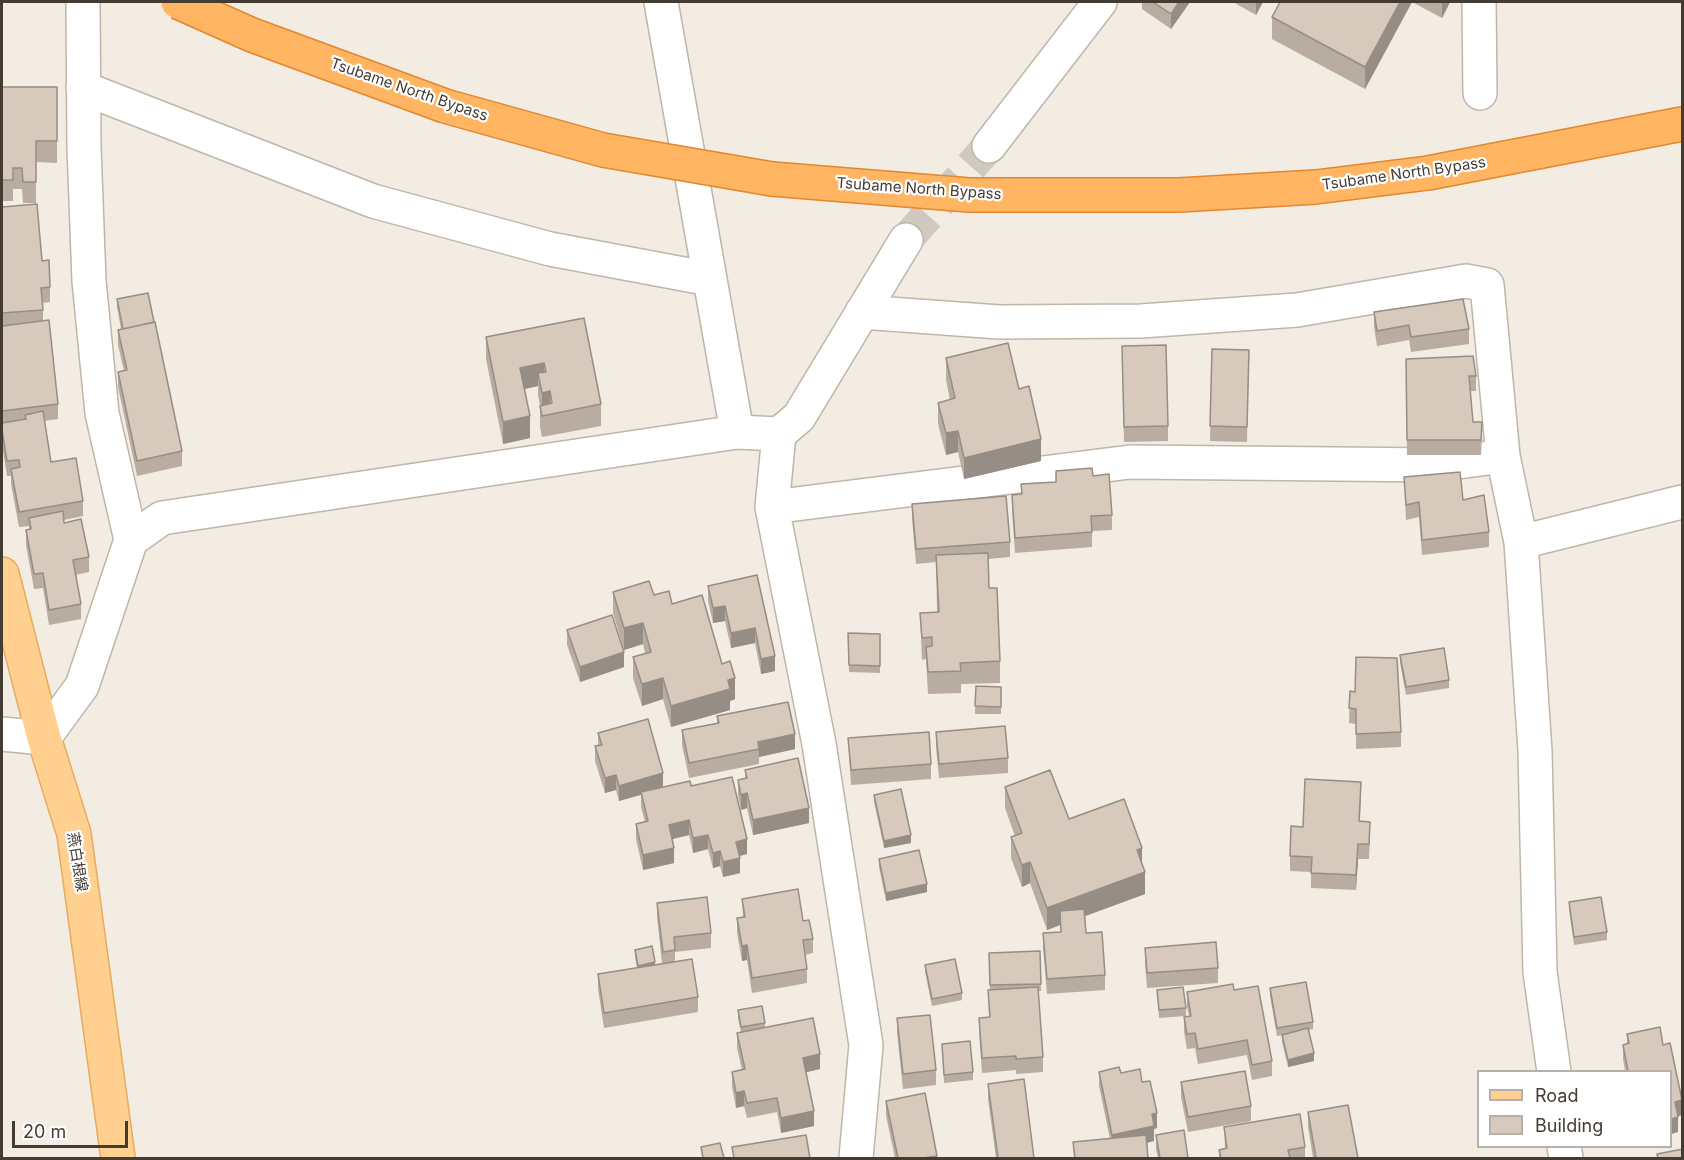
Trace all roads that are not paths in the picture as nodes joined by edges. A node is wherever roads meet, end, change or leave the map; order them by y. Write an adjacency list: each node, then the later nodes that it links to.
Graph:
1 (82, 2): 6 (street)
2 (178, 2): 8 (highway, Tsubame North Bypass, bridge)
3 (661, 2): 11 (street)
4 (1100, 2): 9 (street)
5 (1479, 2): 7 (street)
6 (83, 88): 11 (street); 18 (street)
7 (1480, 93)
8 (1683, 124)
9 (989, 146)
10 (906, 240): 12 (street)
11 (710, 279): 13 (street)
12 (862, 312): 14 (street); 15 (street)
13 (737, 432): 14 (street); 18 (street)
14 (779, 434): 17 (street)
15 (1503, 456): 17 (street); 19 (street)
16 (1683, 502): 19 (street)
17 (772, 507): 25 (street)
18 (130, 540): 22 (street)
19 (1521, 542): 23 (street)
20 (2, 574): 22 (main road, 燕白根線)
21 (2, 734): 22 (street)
22 (44, 738): 24 (main road, 燕白根線)
23 (1554, 1070)
24 (118, 1158)
25 (856, 1158)

